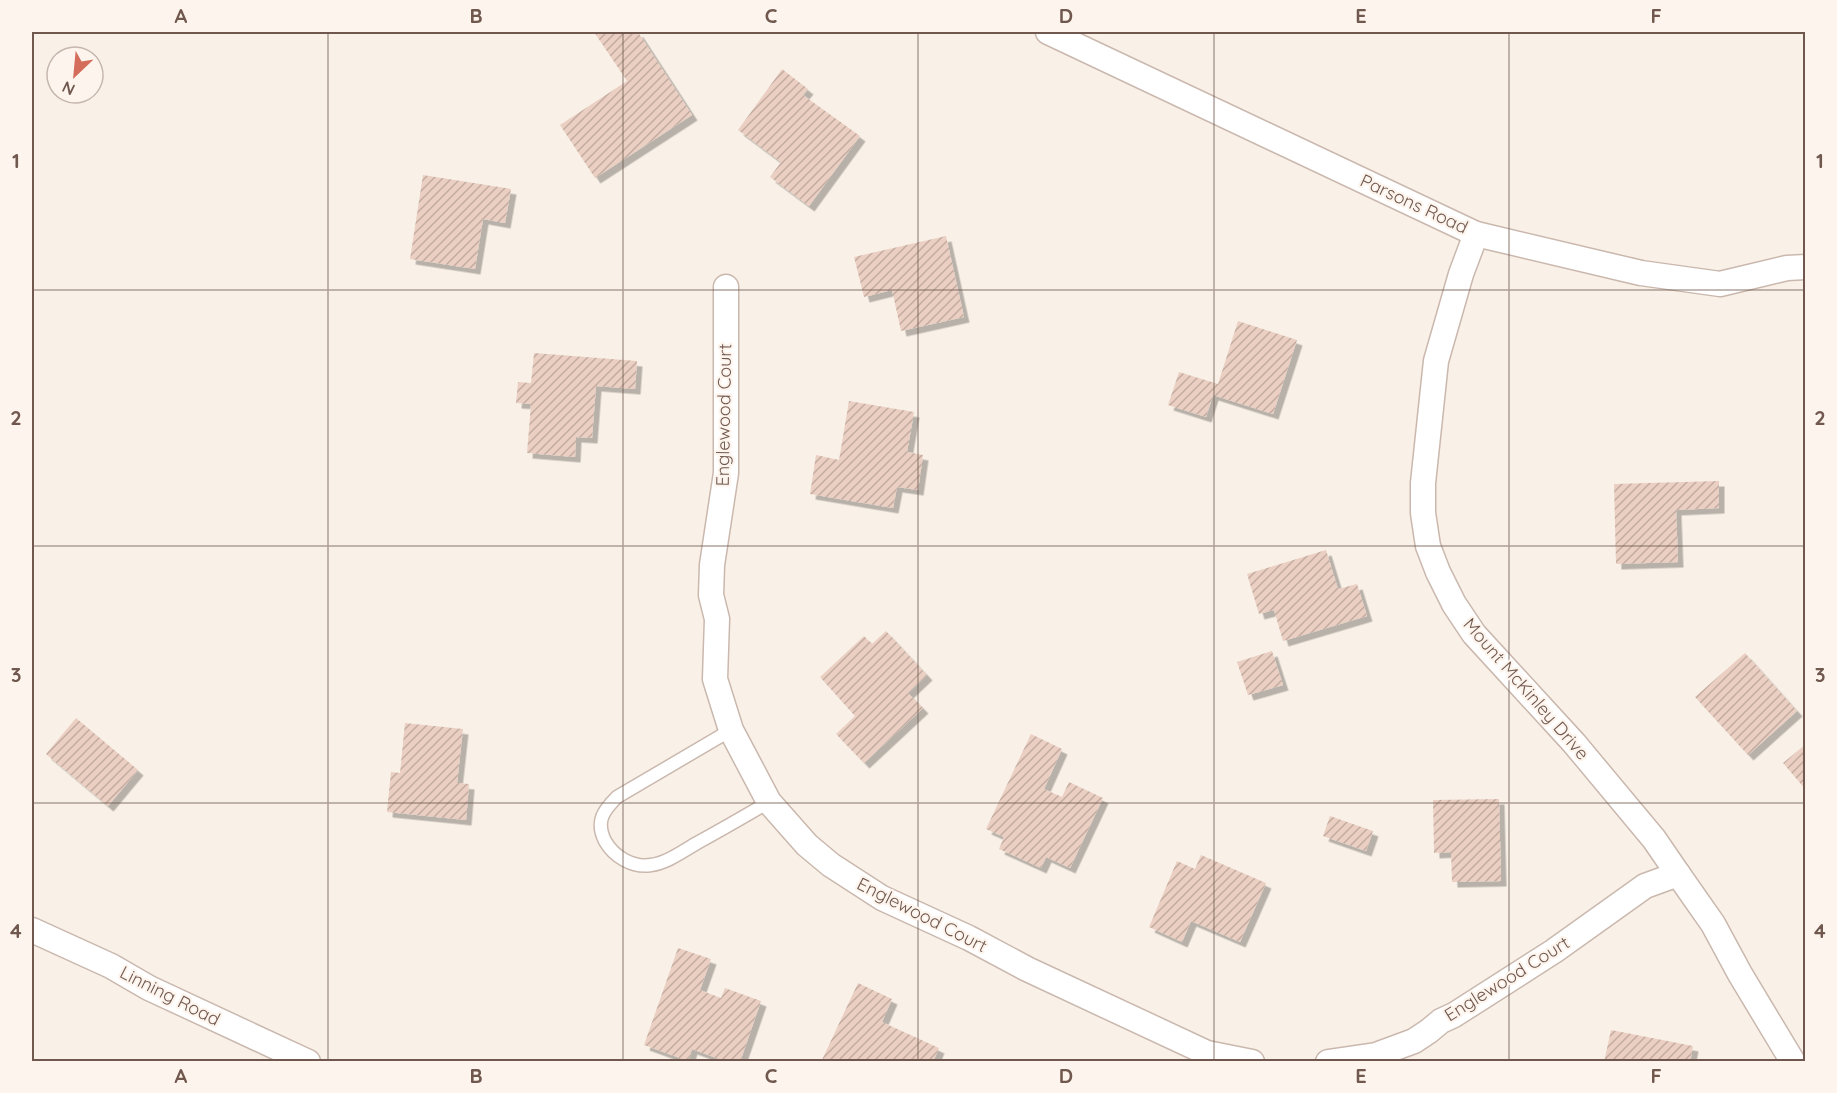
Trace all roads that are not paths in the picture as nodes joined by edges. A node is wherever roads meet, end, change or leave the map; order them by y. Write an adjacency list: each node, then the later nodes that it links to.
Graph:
1 (1048, 32): 2 (street, Parsons Road)
2 (1476, 234): 3 (street, Parsons Road); 7 (street, Mount McKinley Drive)
3 (1806, 267)
4 (726, 287): 5 (street, Englewood Court)
5 (731, 730): 6 (street, Englewood Court); 6 (lane)
6 (769, 802): 10 (street, Englewood Court)
7 (1678, 874): 11 (street, Englewood Court); 12 (street, Mount McKinley Drive)
8 (32, 930): 9 (street, Linning Road)
9 (308, 1062)
10 (1251, 1062)
11 (1328, 1062)
12 (1792, 1062)

